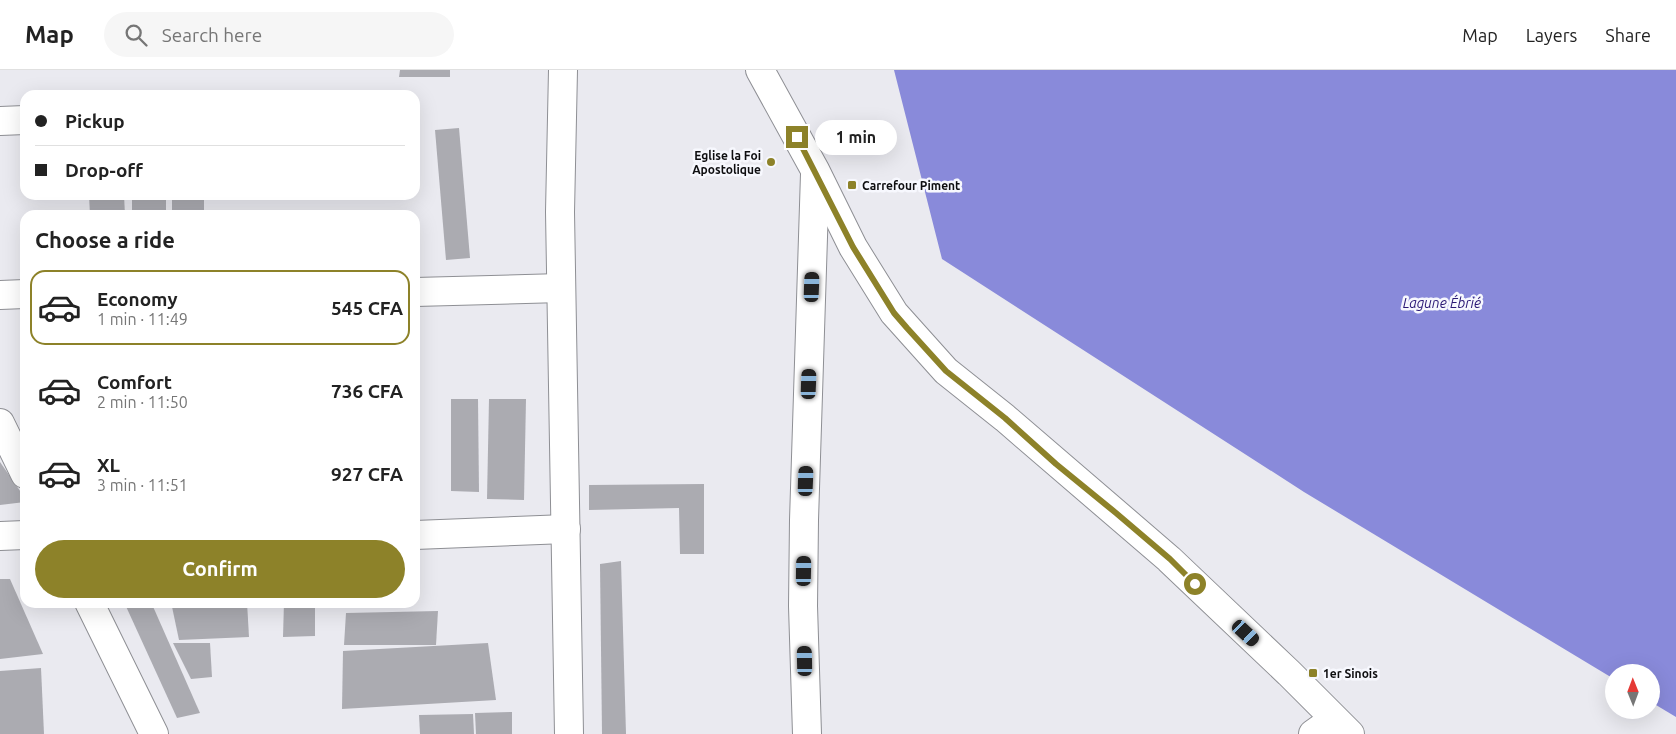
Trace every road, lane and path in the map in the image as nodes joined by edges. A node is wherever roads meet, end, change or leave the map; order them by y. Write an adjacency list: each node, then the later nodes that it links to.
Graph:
1 (564, 70): 6 (street)
2 (760, 70): 5 (street)
3 (20, 120): 4 (street)
4 (0, 121)
5 (815, 170): 17 (street); 20 (street)
6 (561, 288): 7 (street); 12 (street)
7 (420, 292)
8 (20, 294): 9 (street)
9 (0, 295)
10 (0, 423): 11 (street)
11 (20, 464)
12 (566, 529): 14 (street); 19 (street)
13 (20, 535): 15 (street)
14 (420, 535)
15 (0, 536)
16 (92, 608): 18 (street)
17 (1332, 729)
18 (154, 734)
19 (568, 734)
20 (806, 734)

